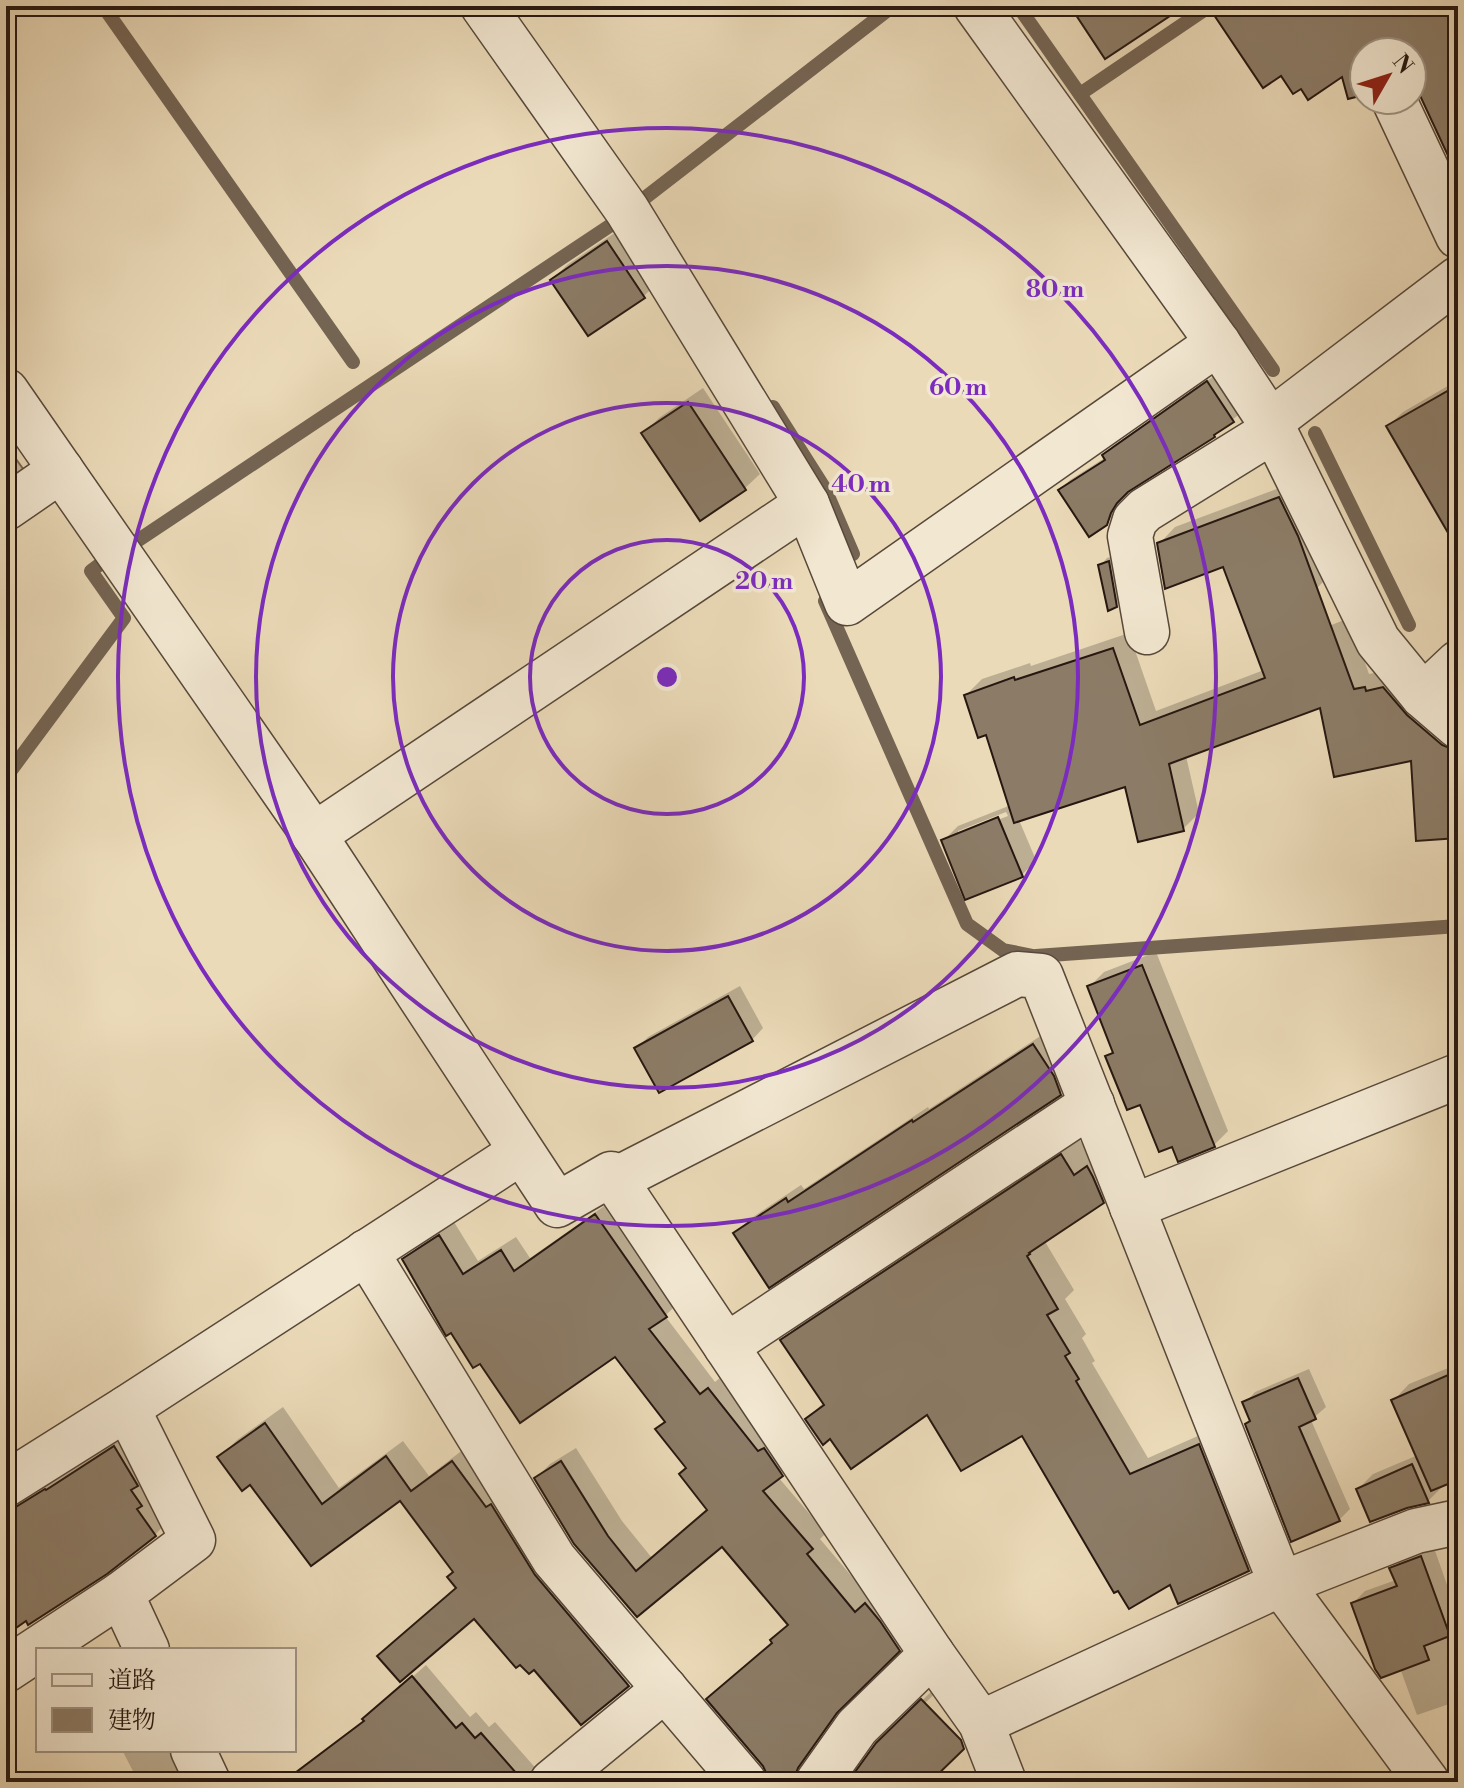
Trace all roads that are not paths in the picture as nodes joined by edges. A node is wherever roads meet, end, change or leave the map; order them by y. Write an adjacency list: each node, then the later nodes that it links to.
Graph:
1 (483, 6): 10 (street)
2 (976, 6): 6 (street)
3 (1402, 116): 4 (street)
4 (1458, 236)
5 (1458, 279): 8 (street)
6 (1218, 343): 8 (street); 10 (street)
7 (6, 391): 9 (street)
8 (1272, 426): 12 (street); 14 (street)
9 (61, 470): 11 (street); 16 (street)
10 (807, 504): 16 (street)
11 (6, 508)
12 (1147, 632)
13 (1458, 663): 14 (street)
14 (1423, 696): 15 (street)
15 (1458, 726)
16 (314, 835): 19 (street)
17 (1458, 1076): 21 (street)
18 (1092, 1104): 20 (street); 21 (street); 23 (street)
19 (521, 1152): 20 (street); 22 (street)
20 (615, 1180): 23 (street)
21 (1132, 1207): 27 (street)
22 (366, 1252): 24 (street); 34 (street)
23 (726, 1346): 32 (street)
24 (127, 1408): 25 (street); 28 (street)
25 (6, 1484)
26 (1458, 1522): 27 (street)
27 (1281, 1584): 35 (street); 42 (street)
28 (121, 1594): 29 (street); 30 (street)
29 (39, 1648)
30 (146, 1648)
31 (36, 1650): 33 (street)
32 (932, 1654): 35 (street); 40 (street)
33 (6, 1670)
34 (665, 1689): 38 (street); 39 (street)
35 (981, 1723): 41 (street)
36 (194, 1752): 37 (street)
37 (208, 1782)
38 (552, 1782)
39 (744, 1782)
40 (818, 1782)
41 (1004, 1782)
42 (1427, 1782)

